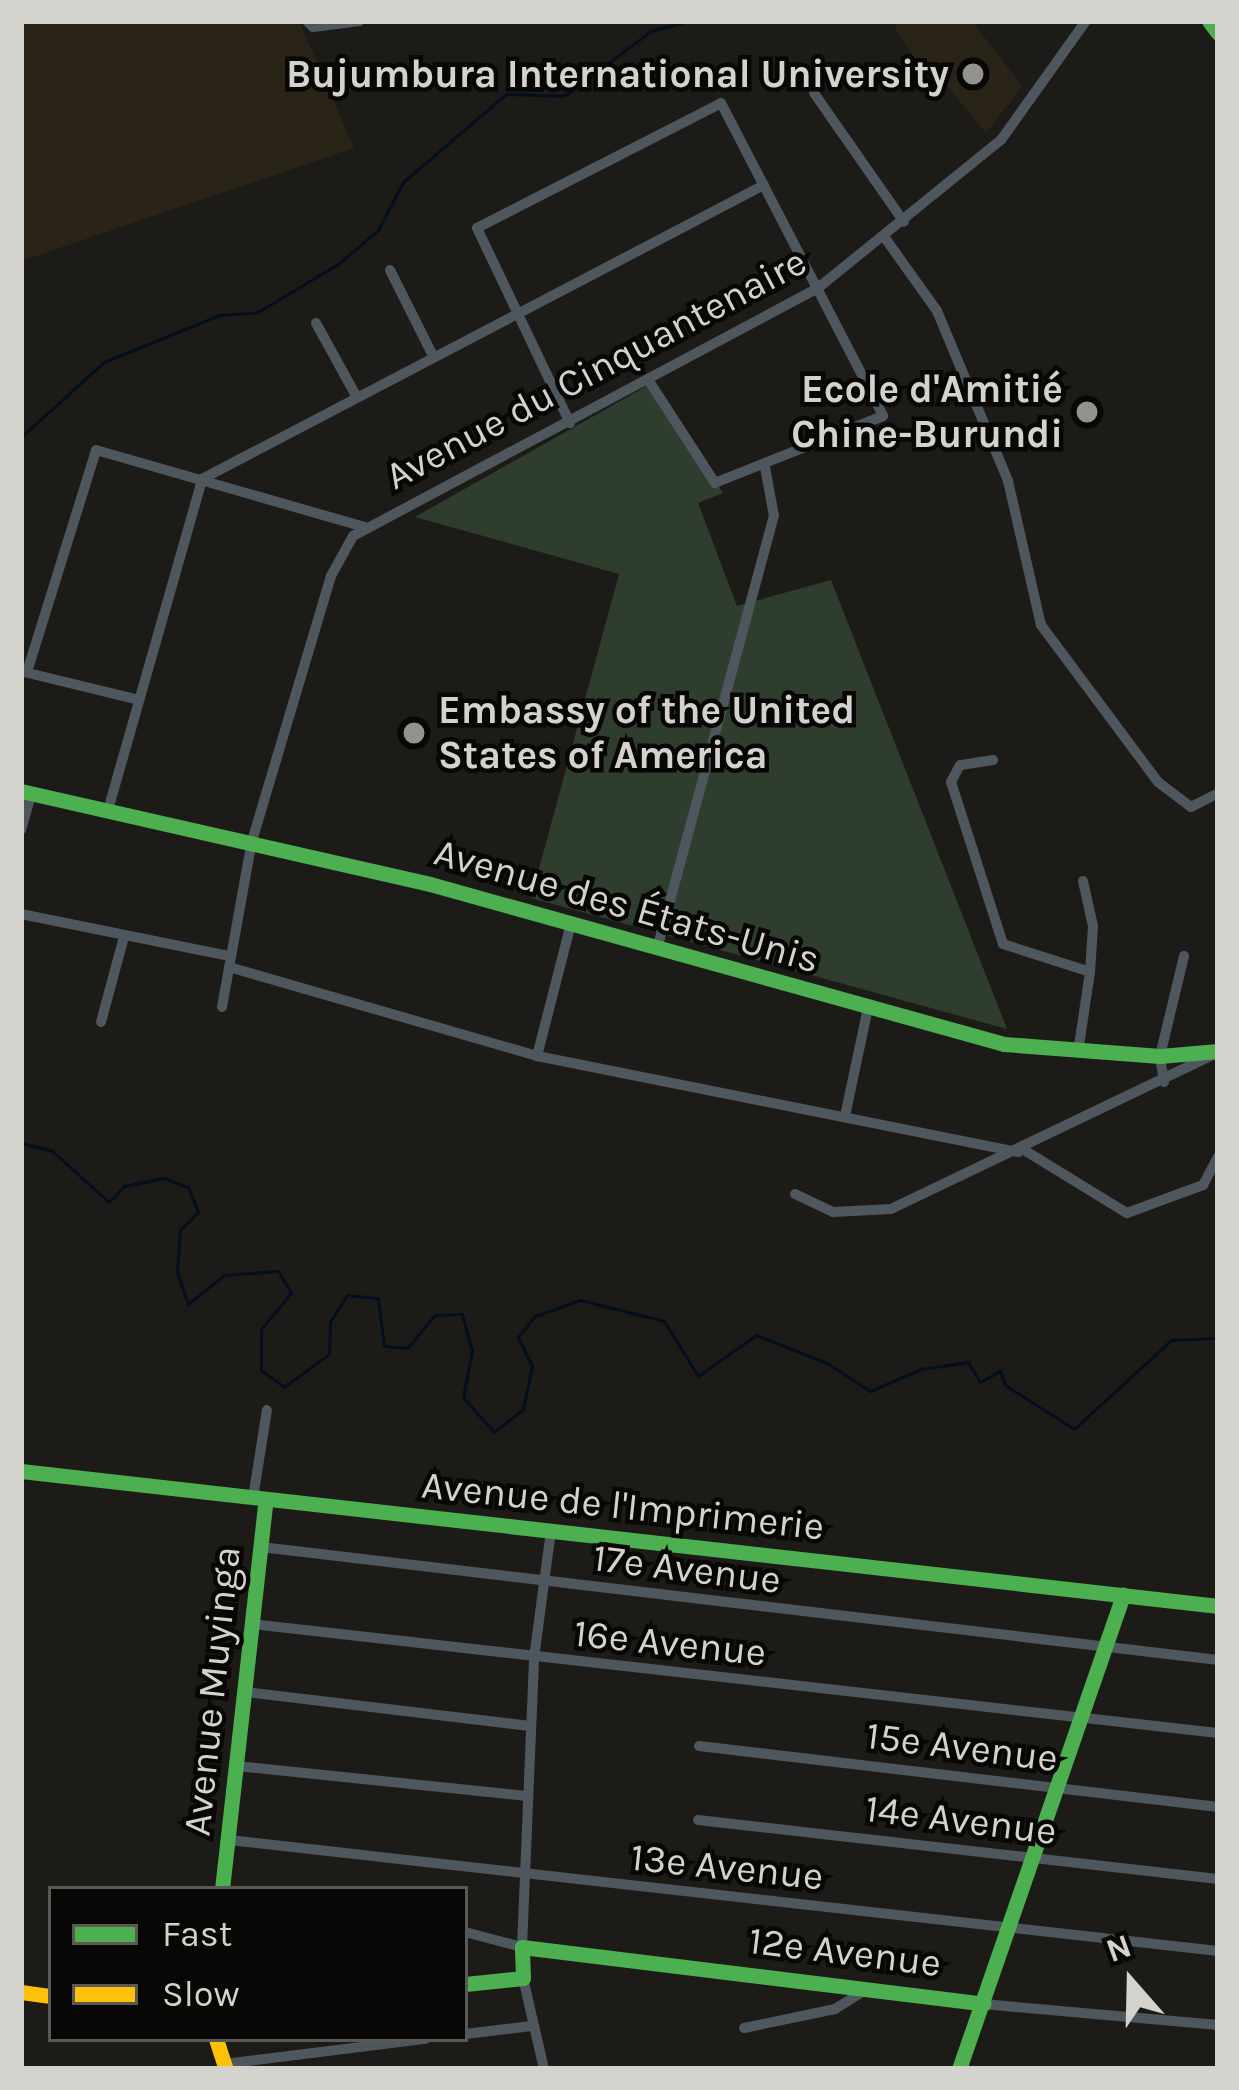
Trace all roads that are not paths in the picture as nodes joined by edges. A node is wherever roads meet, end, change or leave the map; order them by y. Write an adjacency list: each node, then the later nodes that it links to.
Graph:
1 (308, 21): 2 (street)
2 (360, 21)
3 (1086, 21): 8 (street, Avenue du Cinquantenaire)
4 (1209, 21): 5 (street)
5 (1218, 33)
6 (814, 93): 8 (street)
7 (764, 185): 11 (street); 12 (street); 12 (street)
8 (904, 223): 9 (street, Avenue du Cinquantenaire)
9 (885, 238): 11 (street, Avenue du Cinquantenaire); 25 (street)
10 (389, 269): 14 (street)
11 (818, 288): 15 (street, Avenue du Cinquantenaire); 18 (street)
12 (514, 313): 14 (street); 17 (street)
13 (316, 322): 16 (street)
14 (432, 354): 16 (street)
15 (649, 381): 17 (street, Avenue du Cinquantenaire); 18 (street)
16 (355, 394): 19 (street)
17 (570, 423): 20 (street, Avenue du Cinquantenaire)
18 (765, 467): 33 (street)
19 (202, 479): 20 (street); 21 (street); 22 (street)
20 (364, 527): 28 (street, Avenue du Cinquantenaire)
21 (24, 671): 22 (street)
22 (136, 699): 26 (street)
23 (993, 760): 36 (street)
24 (26, 792): 26 (street, Avenue des États-Unis); 27 (street)
25 (1218, 793)
26 (108, 810): 28 (street, Avenue des États-Unis)
27 (21, 830)
28 (253, 841): 31 (street, Avenue des États-Unis); 35 (street, Avenue du Cinquantenaire)
29 (1083, 881): 36 (street)
30 (21, 914): 32 (street)
31 (572, 924): 33 (street, Avenue des États-Unis); 42 (street)
32 (124, 937): 35 (street); 39 (street)
33 (657, 949): 38 (street, Avenue des États-Unis)
34 (1184, 956): 43 (street)
35 (230, 961): 37 (street, Avenue du Cinquantenaire); 42 (street)
36 (1090, 972): 40 (street)
37 (222, 1007)
38 (868, 1008): 40 (street, Avenue des États-Unis); 45 (street)
39 (101, 1022)
40 (1078, 1052): 43 (street, Avenue des États-Unis)
41 (1218, 1052): 43 (street, Avenue des États-Unis); 44 (street)
42 (537, 1056): 45 (street)
43 (1160, 1056): 44 (street)
44 (1164, 1082): 46 (street)
45 (845, 1116): 46 (street)
46 (1022, 1151): 47 (street); 48 (street)
47 (1218, 1157)
48 (795, 1194)
49 (267, 1410): 51 (street)
50 (21, 1471): 51 (street, Avenue de l'Imprimerie)
51 (260, 1499): 52 (street, Avenue de l'Imprimerie); 53 (street, Avenue Muyinga)
52 (551, 1531): 54 (street); 55 (street, Avenue de l'Imprimerie)
53 (261, 1547): 54 (street, 17e Avenue); 57 (street, Avenue Muyinga)
54 (542, 1582): 58 (street, 17e Avenue); 59 (street)
55 (1123, 1595): 56 (street, Avenue de l'Imprimerie); 58 (street)
56 (1218, 1606)
57 (252, 1624): 59 (street, 16e Avenue); 61 (street, Avenue Muyinga)
58 (1107, 1648): 60 (street, 17e Avenue); 62 (street)
59 (534, 1658): 62 (street, 16e Avenue); 63 (street)
60 (1218, 1660)
61 (245, 1692): 63 (street); 66 (street, Avenue Muyinga)
62 (1080, 1720): 64 (street, 16e Avenue); 67 (street)
63 (530, 1726): 68 (street)
64 (1218, 1733)
65 (699, 1747): 67 (street, 15e Avenue)
66 (237, 1766): 68 (street); 71 (street, Avenue Muyinga)
67 (1058, 1789): 69 (street, 15e Avenue); 72 (street)
68 (526, 1796): 73 (street)
69 (1218, 1807)
70 (698, 1820): 72 (street, 14e Avenue)
71 (230, 1840): 73 (street, 13e Avenue); 75 (street, Avenue Muyinga)
72 (1036, 1859): 74 (street, 14e Avenue); 76 (street)
73 (524, 1874): 76 (street, 13e Avenue); 78 (street)
74 (1218, 1879)
75 (222, 1886)
76 (1011, 1928): 79 (street, 13e Avenue); 83 (street)
77 (468, 1933): 78 (street, 12e Avenue)
78 (522, 1947): 80 (street); 82 (street, 12e Avenue)
79 (1218, 1951)
80 (523, 1978): 81 (street); 85 (street)
81 (468, 1984)
82 (870, 1985): 83 (street, 12e Avenue); 86 (street)
83 (983, 2004): 84 (street, 12e Avenue); 91 (street)
84 (1218, 2025)
85 (532, 2026): 87 (street); 90 (street)
86 (744, 2028)
87 (468, 2034)
88 (403, 2042): 89 (street)
89 (225, 2066)
90 (544, 2069)
91 (958, 2069)

